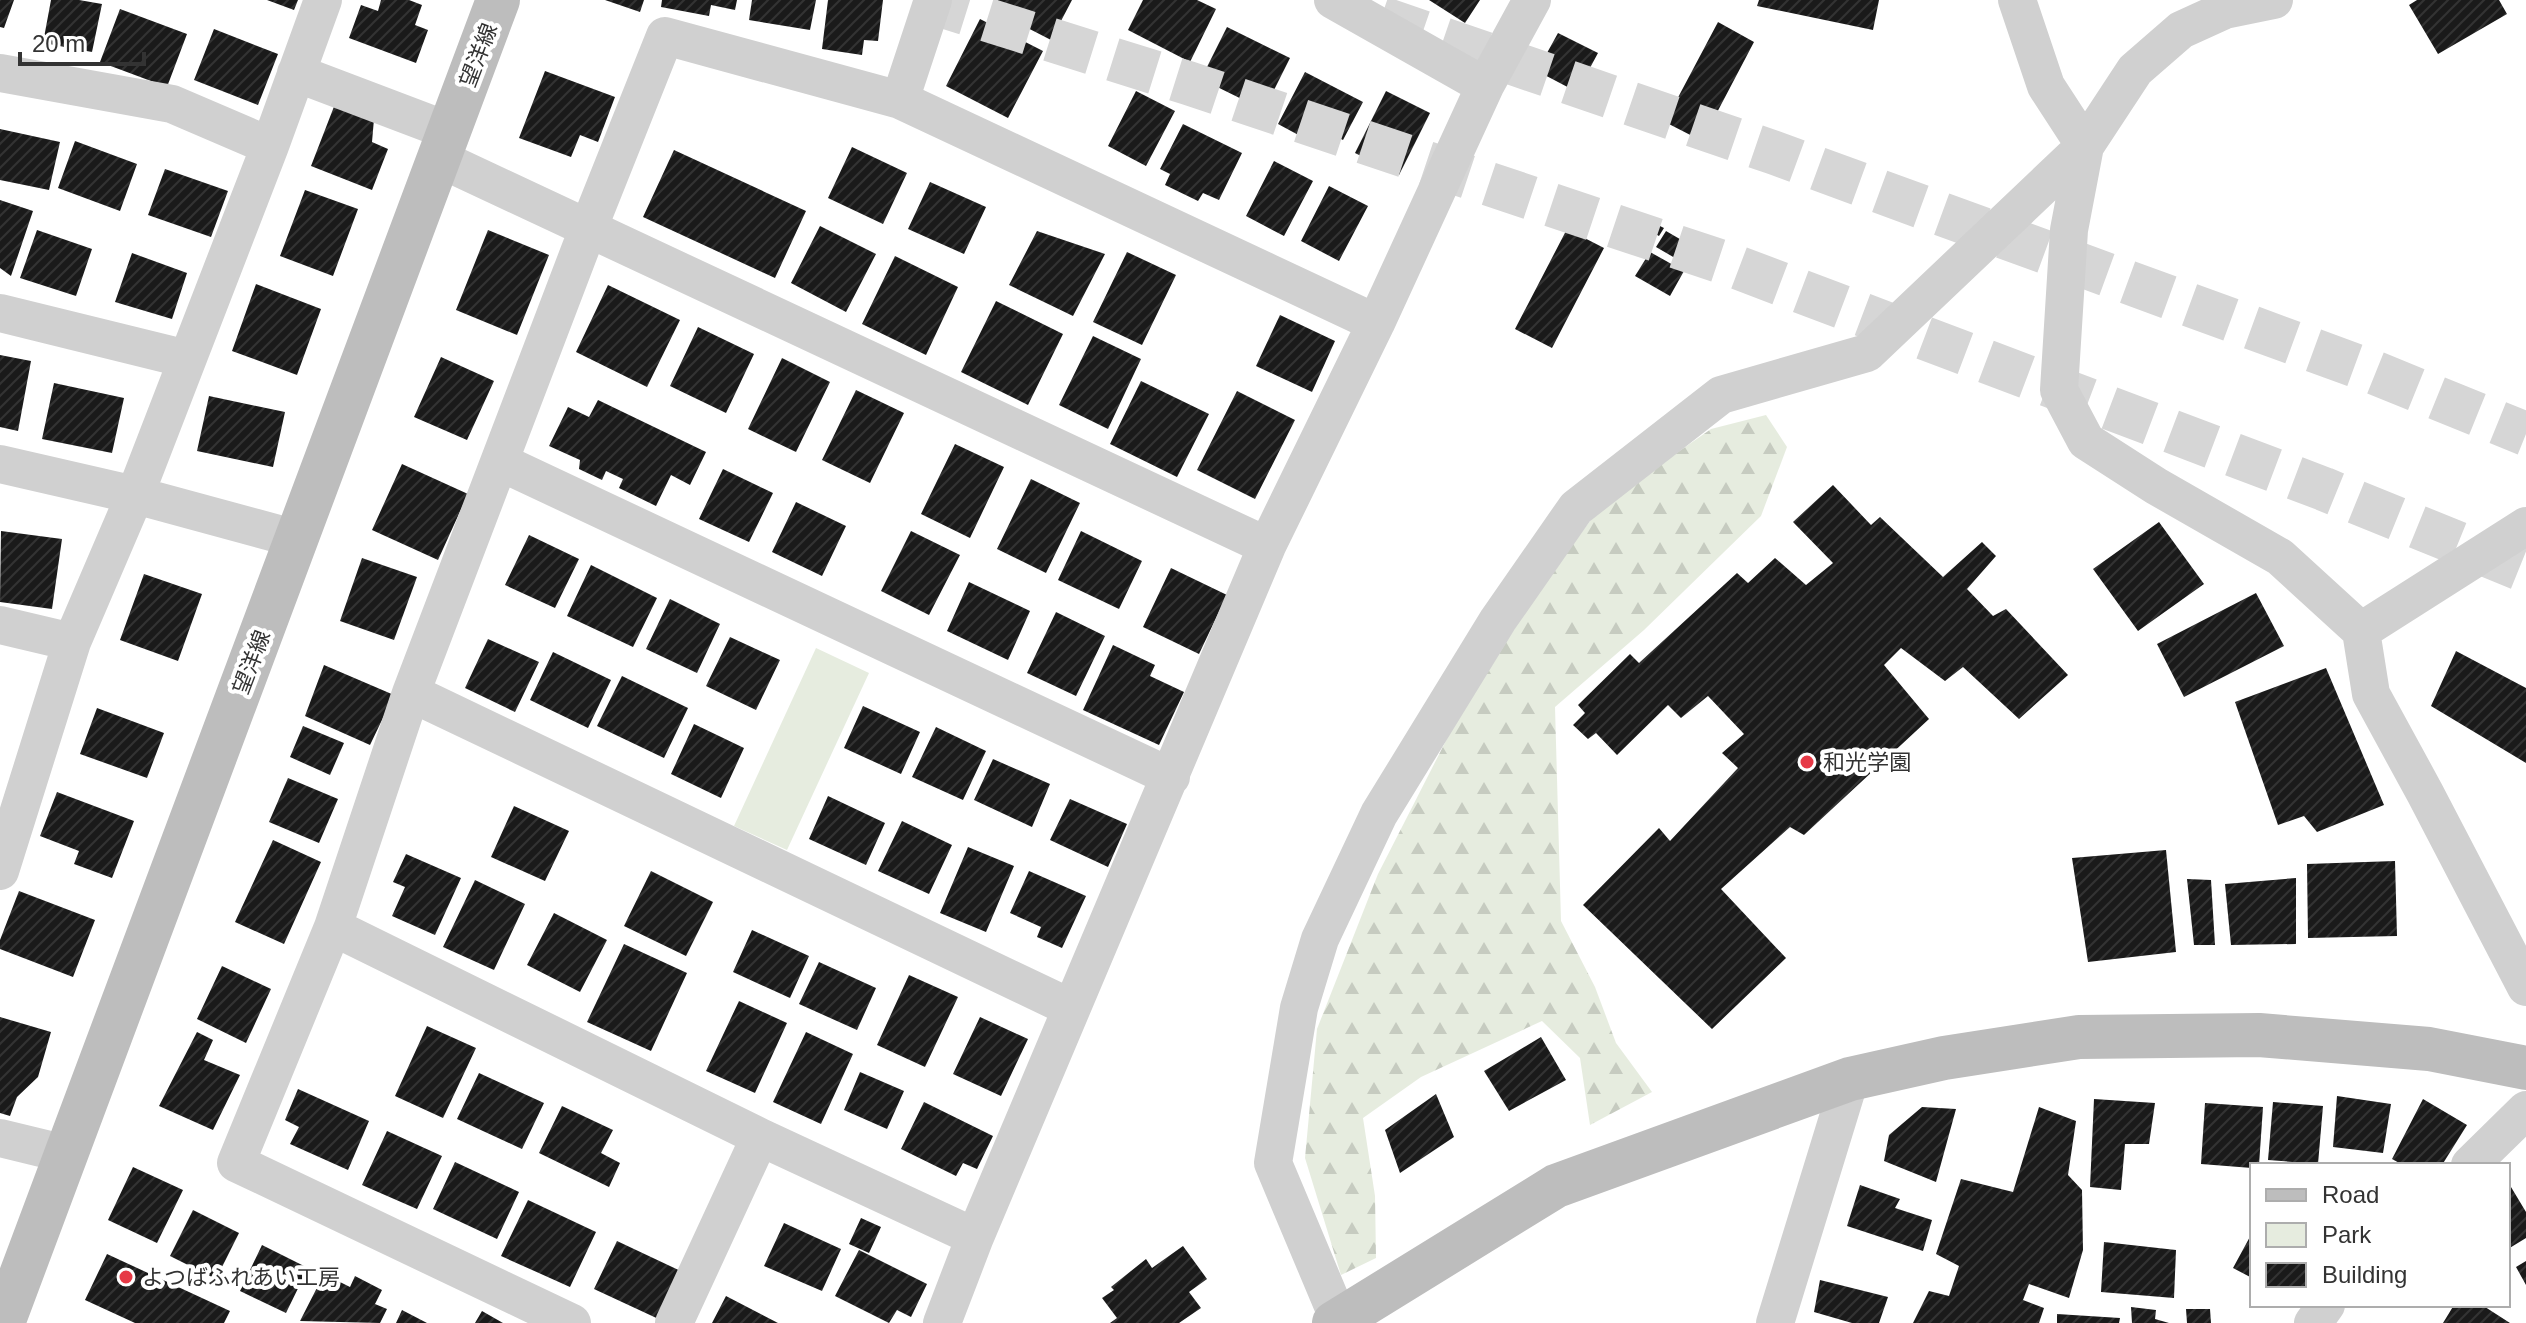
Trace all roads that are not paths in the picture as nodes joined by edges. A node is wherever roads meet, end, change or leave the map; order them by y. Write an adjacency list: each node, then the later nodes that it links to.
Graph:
1 (323, 0): 9 (street)
2 (498, 0): 12 (street, 望洋線)
3 (933, 0): 11 (street)
4 (1333, 0): 10 (street)
5 (1532, 0): 10 (street)
6 (2017, 0): 14 (street)
7 (2274, 0): 14 (street)
8 (0, 73): 13 (street)
9 (296, 73): 12 (street); 13 (street)
10 (1485, 86): 17 (street)
11 (900, 100): 15 (street); 17 (street)
12 (444, 144): 15 (street); 23 (street, 望洋線)
13 (270, 146): 18 (street)
14 (2085, 146): 26 (street); 42 (street)
15 (588, 229): 19 (street); 24 (street)
16 (0, 313): 18 (street)
17 (1376, 323): 24 (street)
18 (187, 359): 21 (street)
19 (500, 462): 28 (street); 29 (street)
20 (0, 464): 21 (street)
21 (135, 495): 23 (street); 27 (street)
22 (2526, 526): 26 (street)
23 (297, 539): 39 (street, 望洋線)
24 (1267, 546): 29 (street)
25 (0, 625): 27 (street)
26 (2361, 631): 32 (street)
27 (72, 642): 30 (street)
28 (411, 693): 31 (street); 33 (street)
29 (1171, 777): 33 (street)
30 (0, 871)
31 (333, 927): 37 (street); 44 (street)
32 (2526, 987)
33 (1071, 1008): 41 (street)
34 (2526, 1068): 35 (street)
35 (1850, 1079): 42 (street); 47 (street)
36 (2526, 1110): 40 (street)
37 (760, 1137): 41 (street); 45 (street)
38 (0, 1138): 39 (street)
39 (66, 1154): 43 (street, 望洋線)
40 (2472, 1163)
41 (975, 1237): 46 (street)
42 (1336, 1321)
43 (3, 1323)
44 (572, 1323)
45 (674, 1323)
46 (942, 1323)
47 (1775, 1323)

